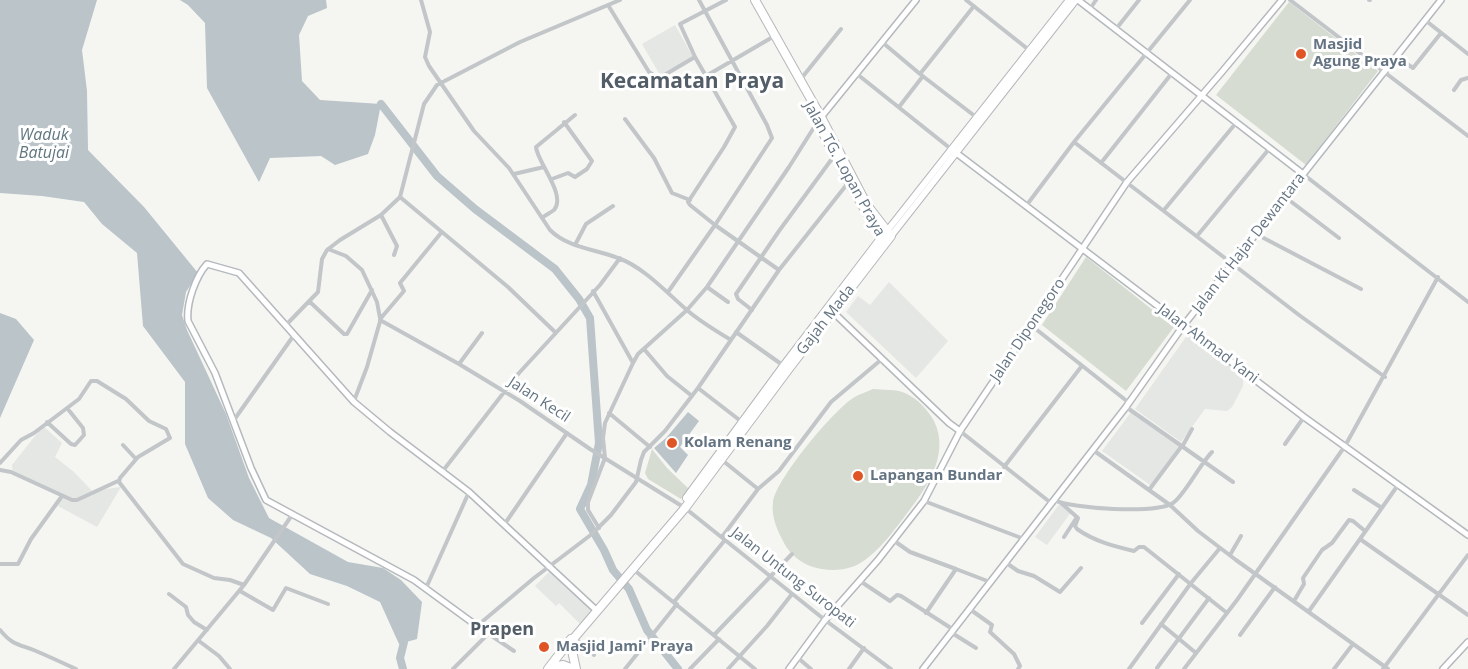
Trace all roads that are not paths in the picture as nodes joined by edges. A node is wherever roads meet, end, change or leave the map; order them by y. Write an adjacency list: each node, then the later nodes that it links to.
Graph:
1 (421, 0): 40 (street)
2 (620, 0): 17 (street)
3 (699, 0): 20 (street)
4 (726, 0): 20 (street)
5 (750, 0): 25 (highway, Jalan TG. Lopan Praya)
6 (755, 0): 39 (highway, Jalan TG. Lopan Praya)
7 (916, 0): 26 (street)
8 (966, 0): 18 (street)
9 (1069, 0): 27 (main road, Gajah Mada)
10 (1077, 0): 19 (street); 41 (main road, Gajah Mada)
11 (1096, 0): 19 (street)
12 (1139, 0): 23 (street)
13 (1190, 0): 28 (street)
14 (1282, 0): 43 (street, Jalan Diponegoro)
15 (1290, 0): 34 (street)
16 (1441, 0): 21 (street, Jalan Ki Hajar Dewantara)
17 (608, 5): 30 (street); 40 (street)
18 (974, 6): 27 (street); 36 (street)
19 (1090, 9): 23 (street)
20 (704, 10): 30 (street); 32 (street)
21 (1425, 20): 24 (street); 31 (street, Jalan Ki Hajar Dewantara)
22 (841, 29): 39 (street)
23 (1116, 29): 28 (street)
24 (1441, 33): 29 (street); 31 (street)
25 (771, 38): 32 (street); 48 (highway, Jalan TG. Lopan Praya)
26 (882, 42): 35 (street); 36 (street)
27 (1029, 50): 41 (main road, Gajah Mada)
28 (1145, 53): 33 (street); 52 (street)
29 (1468, 54)
30 (695, 57): 37 (street)
31 (1397, 57): 34 (street, Jalan Ki Hajar Dewantara)
32 (732, 61): 37 (street); 71 (street)
33 (1172, 73): 43 (street); 56 (street)
34 (1384, 73): 51 (street); 59 (street, Jalan Ki Hajar Dewantara)
35 (857, 74): 44 (street); 48 (street)
36 (922, 75): 44 (street); 46 (street)
37 (706, 76): 65 (street)
38 (1468, 78): 42 (street)
39 (800, 81): 48 (highway, Jalan TG. Lopan Praya)
40 (441, 82): 58 (street); 63 (street)
41 (1005, 86): 46 (main road, Gajah Mada); 54 (main road, Gajah Mada)
42 (1454, 90)
43 (1201, 97): 50 (street); 61 (street, Jalan Diponegoro)
44 (899, 107): 54 (street)
45 (575, 115): 49 (street)
46 (977, 117): 54 (main road, Gajah Mada)
47 (625, 118): 65 (street)
48 (819, 119): 55 (highway, Jalan TG. Lopan Praya); 75 (highway, Jalan TG. Lopan Praya); 77 (street)
49 (564, 122): 57 (street); 60 (street)
50 (1236, 123): 53 (street); 68 (street)
51 (1468, 136)
52 (1074, 142): 56 (street); 67 (street)
53 (1269, 148): 59 (street); 74 (street)
54 (954, 151): 67 (street, Jalan Ahmad Yani); 75 (main road, Gajah Mada)
55 (835, 156): 62 (highway, Jalan TG. Lopan Praya); 82 (street)
56 (1101, 163): 61 (street)
57 (544, 166): 58 (street); 60 (street)
58 (514, 174): 70 (street)
59 (1303, 174): 64 (street, Jalan Ki Hajar Dewantara); 86 (street)
60 (552, 179): 70 (street)
61 (1126, 182): 68 (street); 79 (street, Jalan Diponegoro)
62 (849, 183): 75 (highway, Jalan TG. Lopan Praya); 85 (street)
63 (400, 197): 69 (street); 72 (street)
64 (1285, 197): 73 (street, Jalan Ki Hajar Dewantara); 76 (street)
65 (690, 200): 71 (street)
66 (613, 206): 78 (street)
67 (1026, 206): 79 (street, Jalan Ahmad Yani)
68 (1164, 210): 74 (street)
69 (381, 215): 80 (street); 81 (street)
70 (542, 218): 78 (street)
71 (714, 225): 77 (street); 91 (street)
72 (441, 233): 98 (street); 102 (street)
73 (1256, 234): 84 (street, Jalan Ki Hajar Dewantara); 88 (street)
74 (1197, 236): 84 (street)
75 (886, 237): 97 (highway, Gajah Mada); 111 (highway, Gajah Mada)
76 (1339, 238)
77 (738, 242): 82 (street); 87 (street)
78 (574, 245): 83 (street)
79 (1081, 248): 100 (street, Jalan Ahmad Yani); 101 (street, Jalan Diponegoro)
80 (328, 249): 89 (street); 92 (street)
81 (394, 255)
82 (760, 257): 85 (street); 96 (street)
83 (620, 258): 90 (street); 91 (street)
84 (1233, 263): 100 (street, Jalan Ki Hajar Dewantara); 113 (street)
85 (779, 270): 96 (street)
86 (1438, 278): 94 (street); 113 (street)
87 (707, 287): 93 (street); 95 (street)
88 (1361, 289)
89 (372, 290): 92 (street); 98 (street)
90 (593, 291): 102 (street); 109 (street)
91 (668, 292): 95 (street)
92 (310, 302): 99 (street)
93 (728, 302)
94 (1468, 302)
95 (687, 310): 106 (street); 107 (street)
96 (752, 310): 103 (street)
97 (833, 312): 108 (street); 124 (highway, Gajah Mada)
98 (380, 319): 110 (street, Jalan Kecil); 117 (street)
99 (285, 325): 105 (street); 122 (street)
100 (1183, 326): 118 (street, Jalan Ki Hajar Dewantara); 121 (street, Jalan Ahmad Yani)
101 (1032, 327): 112 (street); 126 (street, Jalan Diponegoro)
102 (555, 332): 115 (street)
103 (736, 332): 106 (street); 111 (street)
104 (482, 333): 110 (street)
105 (294, 335): 117 (street); 122 (street)
106 (730, 340): 114 (street)
107 (644, 349): 109 (street); 116 (street)
108 (883, 358): 126 (street); 147 (street)
109 (633, 363): 120 (street)
110 (459, 364): 115 (street, Jalan Kecil)
111 (784, 366): 124 (highway, Gajah Mada)
112 (1081, 367): 118 (street); 140 (street)
113 (1384, 376): 130 (street)
114 (698, 388): 116 (street); 124 (street)
115 (504, 391): 127 (street, Jalan Kecil); 142 (street)
116 (692, 396): 131 (street)
117 (354, 402): 142 (street)
118 (1127, 405): 132 (street); 133 (street, Jalan Ki Hajar Dewantara)
119 (67, 408): 123 (street); 123 (street); 136 (street)
120 (609, 413): 131 (street); 135 (street)
121 (1304, 417): 129 (street); 130 (street, Jalan Ahmad Yani)
122 (234, 420): 158 (street)
123 (47, 422): 139 (street)
124 (745, 423): 137 (highway, Gajah Mada); 156 (highway, Gajah Mada)
125 (1192, 429): 132 (street)
126 (960, 431): 140 (street); 152 (street, Jalan Diponegoro)
127 (567, 433): 135 (street, Jalan Kecil); 160 (street)
128 (123, 444): 136 (street)
129 (1285, 444)
130 (1345, 446): 146 (street, Jalan Ahmad Yani); 180 (street)
131 (650, 447): 143 (street)
132 (1182, 447): 138 (street); 148 (street)
133 (1092, 450): 148 (street); 153 (street, Jalan Ki Hajar Dewantara)
134 (1212, 452): 138 (street)
135 (603, 457): 143 (street, Jalan Kecil); 161 (street)
136 (136, 459): 144 (street)
137 (721, 460): 147 (street); 156 (highway, Gajah Mada)
138 (1203, 461): 145 (street); 155 (street)
139 (0, 463)
140 (1004, 467): 153 (street)
141 (0, 470): 151 (street)
142 (442, 472): 150 (street)
143 (638, 478): 156 (street, Jalan Kecil); 161 (street)
144 (118, 481): 151 (street); 187 (street)
145 (1233, 482)
146 (1398, 485): 157 (street); 163 (street, Jalan Ahmad Yani)
147 (758, 489): 166 (street)
148 (1149, 490): 155 (street)
149 (1354, 490): 157 (street)
150 (469, 492): 160 (street); 189 (street)
151 (62, 496): 175 (street)
152 (924, 501): 167 (street); 169 (street, Jalan Diponegoro)
153 (1053, 502): 154 (street); 167 (street, Jalan Ki Hajar Dewantara)
154 (1061, 503): 155 (street); 159 (street)
155 (1170, 505): 170 (street)
156 (683, 507): 166 (street, Jalan Untung Suropati); 179 (highway, Gajah Mada)
157 (1382, 508): 162 (street)
158 (292, 515): 187 (street); 189 (street)
159 (1077, 517): 165 (street); 181 (street)
160 (504, 525): 176 (street)
161 (598, 529): 176 (street)
162 (1365, 531): 168 (street); 195 (street)
163 (1468, 535)
164 (1241, 536): 172 (street)
165 (1064, 537)
166 (724, 538): 182 (street, Jalan Untung Suropati); 196 (street)
167 (1024, 539): 174 (street, Jalan Ki Hajar Dewantara)
168 (1360, 539): 193 (street); 200 (street)
169 (893, 540): 178 (street); 183 (street, Jalan Diponegoro)
170 (1220, 548): 172 (street); 186 (street)
171 (792, 554): 182 (street)
172 (1230, 555): 180 (street)
173 (1468, 555): 193 (street)
174 (1005, 562): 177 (street); 185 (street, Jalan Ki Hajar Dewantara)
175 (0, 564)
176 (549, 565): 198 (street); 207 (street)
177 (1081, 568)
178 (956, 569): 185 (street); 201 (street)
179 (630, 573): 184 (highway, Gajah Mada); 196 (street)
180 (1255, 573): 188 (street); 202 (street)
181 (1179, 574): 186 (street); 205 (street)
182 (770, 577): 192 (street, Jalan Untung Suropati); 213 (street)
183 (860, 580): 201 (street); 204 (street, Jalan Diponegoro)
184 (619, 583): 198 (highway); 214 (highway)
185 (990, 583): 199 (street, Jalan Ki Hajar Dewantara)
186 (1191, 583): 194 (street); 206 (street)
187 (244, 585): 190 (street)
188 (1275, 587): 195 (street); 212 (street)
189 (426, 588): 207 (street)
190 (240, 591): 197 (street); 209 (street)
191 (169, 594): 209 (street)
192 (792, 594): 204 (street, Jalan Untung Suropati); 224 (street)
193 (1439, 595): 203 (street); 227 (street)
194 (1209, 598): 202 (street); 215 (street)
195 (1294, 601): 200 (street)
196 (675, 603): 213 (street); 234 (street)
197 (328, 604)
198 (595, 609): 232 (highway)
199 (971, 610): 210 (street, Jalan Ki Hajar Dewantara); 243 (street)
200 (1309, 611): 218 (street)
201 (926, 613): 210 (street)
202 (1227, 613): 222 (street)
203 (1468, 615)
204 (825, 620): 219 (street, Jalan Untung Suropati); 225 (street, Jalan Diponegoro)
205 (1142, 623)
206 (1161, 624): 215 (street); 244 (street)
207 (477, 626): 211 (street)
208 (0, 630): 228 (street)
209 (207, 630): 216 (street)
210 (953, 632): 220 (street); 242 (street, Jalan Ki Hajar Dewantara)
211 (489, 633): 221 (street); 231 (street)
212 (1240, 635)
213 (717, 637): 224 (street); 235 (street)
214 (574, 638): 223 (street); 233 (highway)
215 (1179, 639): 222 (street); 226 (street)
216 (199, 641): 229 (street); 230 (street)
217 (1468, 642): 247 (street)
218 (1353, 644): 227 (street); 246 (street)
219 (864, 648): 240 (street); 241 (street, Jalan Untung Suropati)
220 (976, 648)
221 (514, 651)
222 (1196, 653): 245 (street)
223 (594, 655)
224 (740, 656): 236 (street); 237 (street)
225 (798, 658): 238 (street, Jalan Diponegoro); 239 (street)
226 (1157, 668)
227 (1385, 668)
228 (76, 669)
229 (174, 669)
230 (230, 669)
231 (453, 669)
232 (548, 669): 233 (highway)
233 (575, 669)
234 (625, 669)
235 (690, 669)
236 (728, 669)
237 (755, 669)
238 (789, 669)
239 (811, 669)
240 (849, 669)
241 (891, 669)
242 (923, 669)
243 (1018, 669)
244 (1129, 669)
245 (1184, 669)
246 (1334, 669)
247 (1443, 669)

